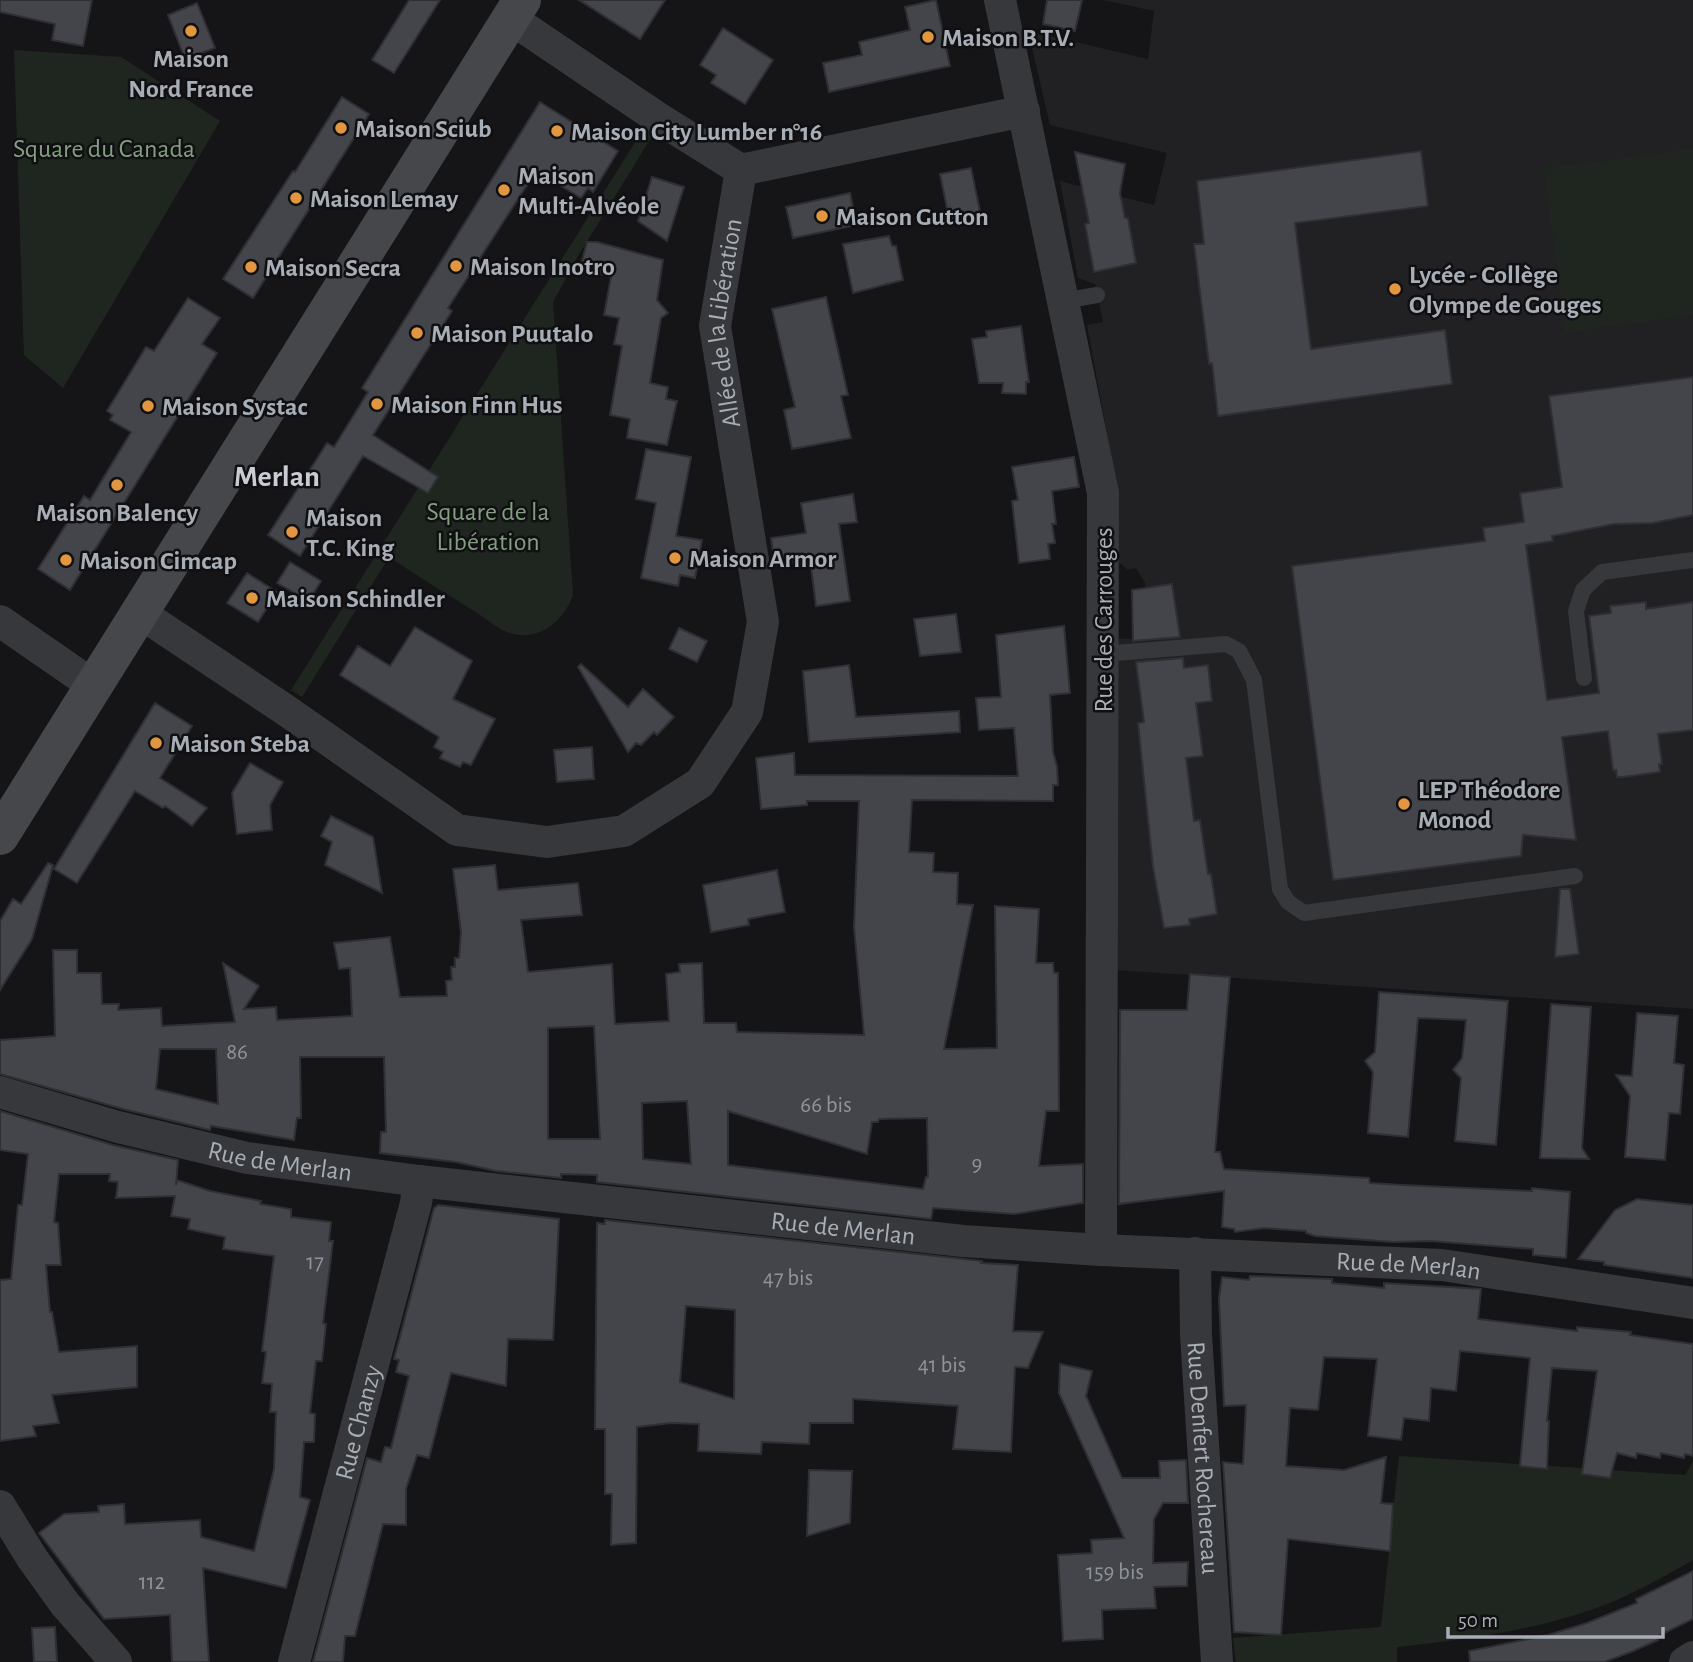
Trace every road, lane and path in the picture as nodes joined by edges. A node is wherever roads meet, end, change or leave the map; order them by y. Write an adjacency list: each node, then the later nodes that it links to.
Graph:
1 (1000, 0): 3 (street, Rue des Carrouges)
2 (516, 9): 4 (street); 8 (street)
3 (1024, 110): 4 (street); 6 (street, Rue des Carrouges)
4 (741, 170): 8 (street, Allée de la Libération)
5 (1097, 295): 6 (lane)
6 (1063, 301): 10 (street, Rue des Carrouges)
7 (1693, 560): 11 (lane)
8 (140, 613): 12 (street)
9 (0, 621): 12 (street)
10 (1103, 654): 14 (lane); 17 (street, Rue des Carrouges)
11 (1584, 678)
12 (94, 686): 13 (street)
13 (0, 836)
14 (1575, 876)
15 (0, 1092): 16 (street, Rue de Merlan)
16 (419, 1181): 17 (street, Rue de Merlan); 23 (street, Rue Chanzy)
17 (1101, 1250): 18 (street, Rue de Merlan)
18 (1195, 1253): 19 (street, Rue de Merlan); 24 (street, Rue Denfert Rochereau)
19 (1693, 1303)
20 (0, 1506): 22 (street)
21 (1693, 1657): 25 (street)
22 (116, 1662)
23 (294, 1662)
24 (1217, 1662)
25 (1685, 1662)

